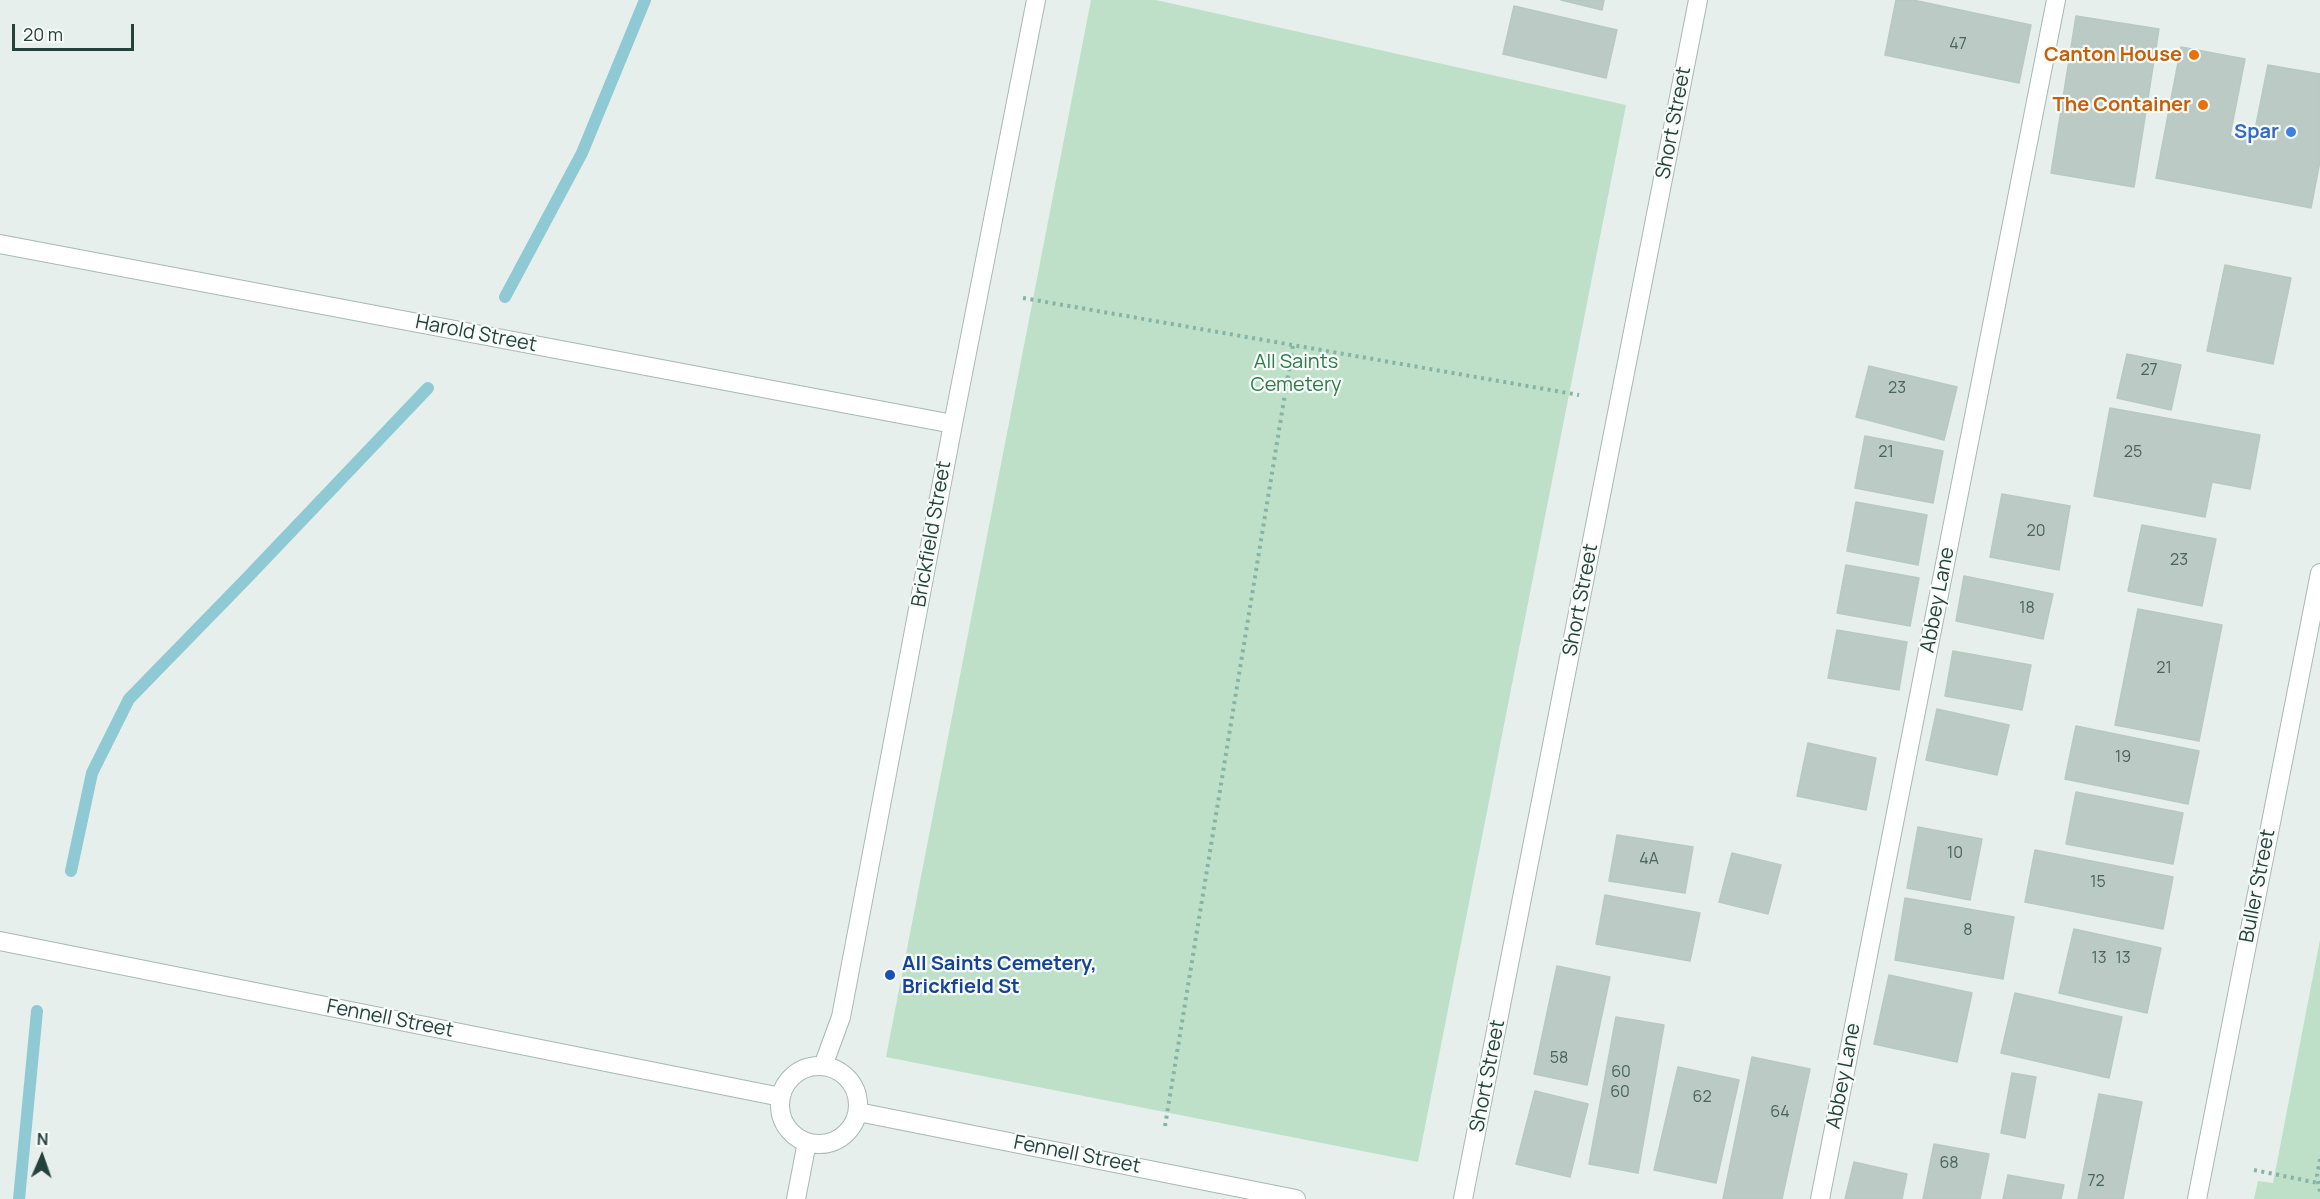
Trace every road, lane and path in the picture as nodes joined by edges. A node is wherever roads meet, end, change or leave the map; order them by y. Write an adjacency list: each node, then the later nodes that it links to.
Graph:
1 (1036, 0): 8 (street, Brickfield Street)
2 (1698, 0): 22 (street, Short Street)
3 (2056, 0): 23 (street, Abbey Lane)
4 (0, 244): 8 (street, Harold Street)
5 (1023, 298): 6 (path)
6 (1293, 345): 7 (path); 14 (path)
7 (1579, 395)
8 (953, 424): 11 (street, Brickfield Street)
9 (2320, 573): 24 (street, Buller Street)
10 (0, 941): 12 (street, Fennell Street)
11 (823, 1066): 12 (street); 13 (street)
12 (781, 1097): 15 (street)
13 (858, 1112): 15 (street); 21 (street, Fennell Street)
14 (1165, 1126)
15 (807, 1142): 20 (street)
16 (2320, 1159): 18 (path)
17 (2254, 1170): 18 (path)
18 (2318, 1183): 19 (path)
19 (2320, 1191)
20 (796, 1199)
21 (1296, 1199)
22 (1463, 1199)
23 (1820, 1199)
24 (2197, 1199)

